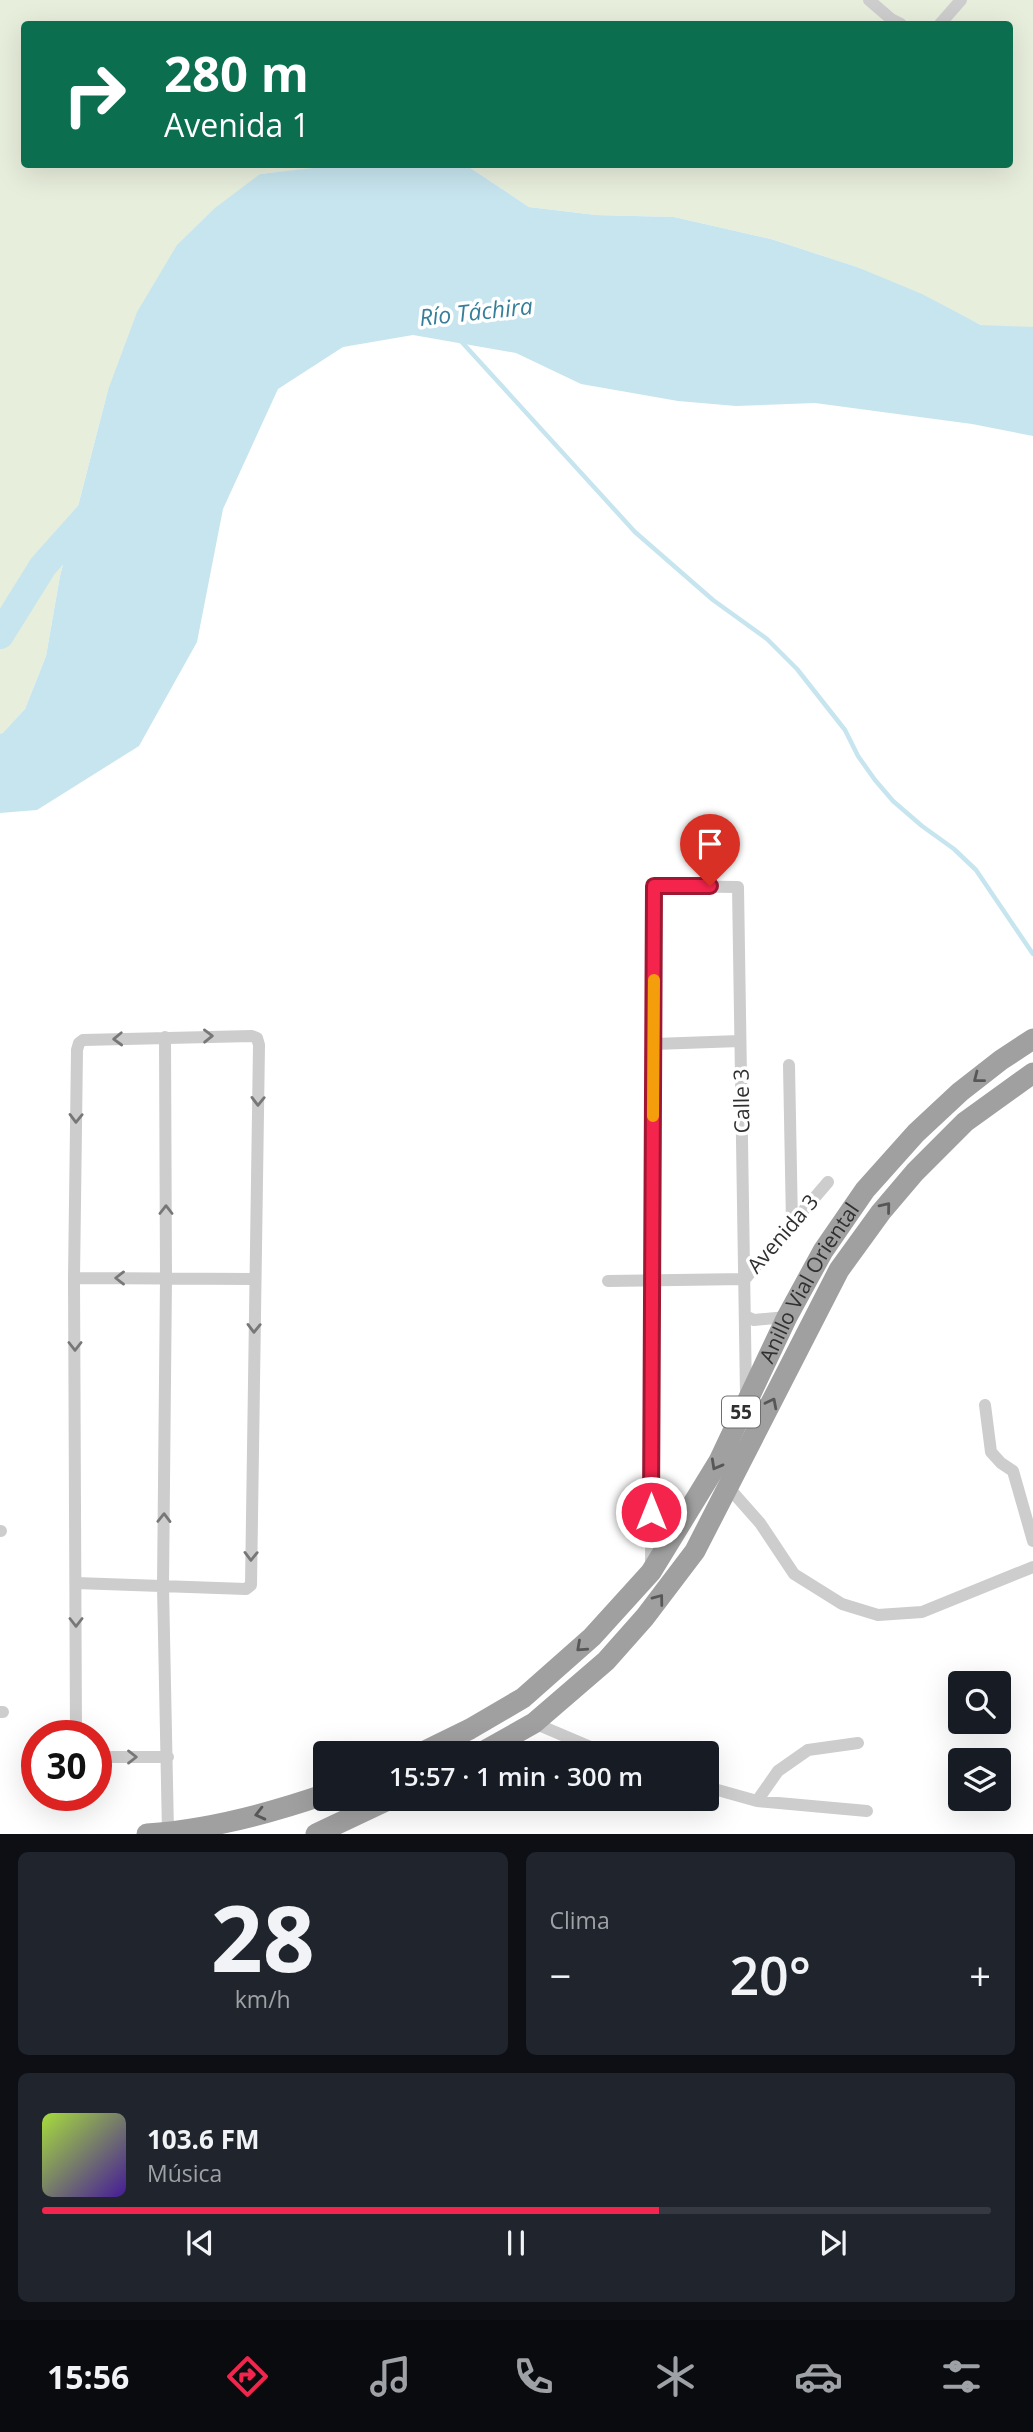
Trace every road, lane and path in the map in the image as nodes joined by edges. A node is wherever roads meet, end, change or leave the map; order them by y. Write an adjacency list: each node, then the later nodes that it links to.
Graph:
1 (869, 0): 3 (street)
2 (961, 0): 4 (street)
3 (895, 21)
4 (943, 21)
5 (165, 1037): 13 (street, one-way to 13); 14 (street, one-way to 5); 15 (street, one-way to 15)
6 (1033, 1039): 20 (highway, Anillo Vial Oriental / 55, one-way to 20)
7 (740, 1041): 8 (street); 8 (street, Calle 3); 16 (street, Calle 3)
8 (654, 1044): 17 (street)
9 (789, 1065): 12 (street)
10 (1033, 1073): 23 (highway, Anillo Vial Oriental / 55, one-way to 10)
11 (828, 1182): 12 (street, Avenida 3)
12 (792, 1224): 16 (street, Avenida 3)
13 (75, 1278): 14 (street, one-way to 13); 29 (street, one-way to 29)
14 (166, 1278): 15 (street); 30 (street, one-way to 14)
15 (254, 1279): 30 (street, one-way to 30)
16 (745, 1279): 17 (street, Avenida 3); 19 (street, Calle 3)
17 (651, 1280): 18 (street, Avenida 3); 24 (street)
18 (608, 1281)
19 (746, 1316): 20 (street); 21 (street, Calle 3)
20 (788, 1317): 21 (highway, Anillo Vial Oriental / 55)
21 (747, 1401): 25 (highway, Anillo Vial Oriental / 55, one-way to 25)
22 (985, 1405): 26 (street)
23 (729, 1488): 27 (street); 32 (highway, Anillo Vial Oriental / 55, one-way to 23)
24 (651, 1512): 25 (street); 28 (street)
25 (685, 1518): 28 (highway, Anillo Vial Oriental / 55)
26 (1033, 1541)
27 (1033, 1567)
28 (651, 1572): 33 (highway, Anillo Vial Oriental / 55, one-way to 33)
29 (76, 1583): 30 (street); 31 (street, one-way to 31)
30 (163, 1586): 38 (street)
31 (76, 1720)
32 (534, 1723): 34 (highway, Anillo Vial Oriental / 55); 35 (street)
33 (446, 1741)
34 (502, 1741)
35 (576, 1741)
36 (858, 1743): 41 (street)
37 (112, 1757): 38 (street, one-way to 38)
38 (167, 1757): 44 (street)
39 (719, 1790): 41 (street)
40 (313, 1798): 44 (highway, one-way to 44)
41 (757, 1801): 43 (street)
42 (364, 1811): 45 (highway)
43 (867, 1811)
44 (158, 1833)
45 (316, 1833)

